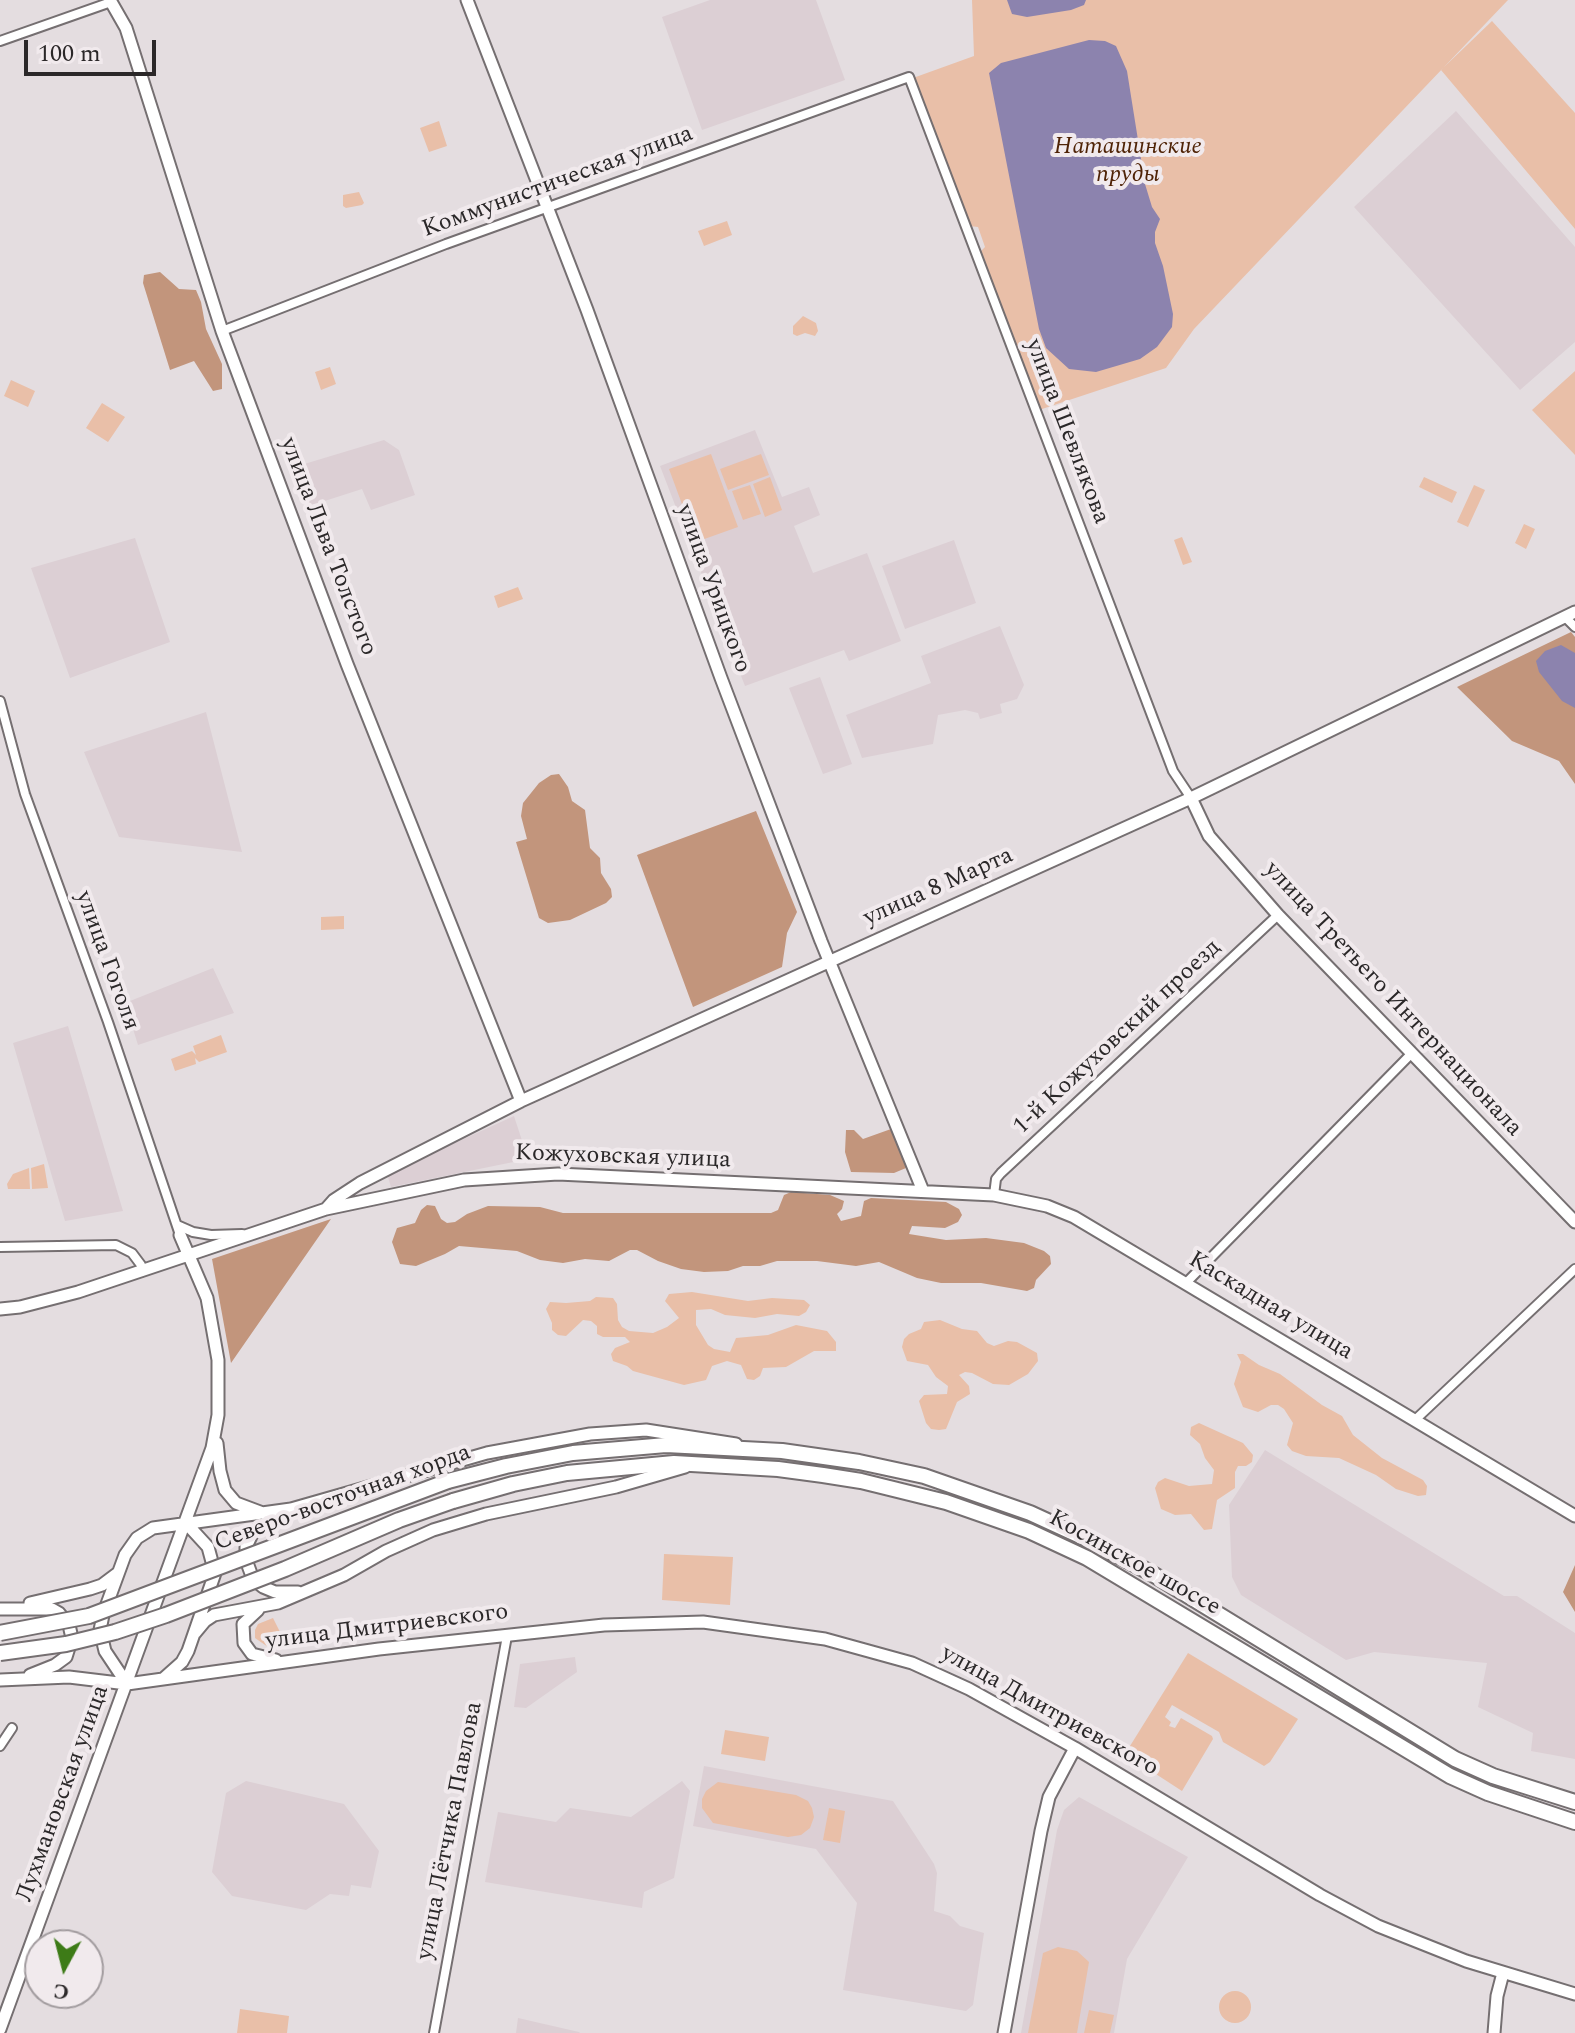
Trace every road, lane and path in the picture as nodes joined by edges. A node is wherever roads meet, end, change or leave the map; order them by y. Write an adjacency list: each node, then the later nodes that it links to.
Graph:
1 (467, 0): 5 (street, улица Урицкого)
2 (113, 1): 3 (street); 6 (street, улица Льва Толстого)
3 (0, 41)
4 (909, 77): 5 (street, Коммунистическая улица); 10 (street, улица Шевлякова)
5 (547, 208): 6 (street, Коммунистическая улица); 12 (street, улица Урицкого)
6 (222, 331): 14 (street, улица Льва Толстого)
7 (1570, 615): 8 (street); 10 (street, улица 8 Марта)
8 (1575, 627)
9 (0, 701): 21 (street, улица Гоголя)
10 (1191, 798): 11 (street, улица Третьего Интернационала); 12 (street, улица 8 Марта)
11 (1278, 915): 13 (street, улица Третьего Интернационала); 18 (street, 1-й Кожуховский проезд)
12 (830, 961): 14 (street, улица 8 Марта); 16 (street, улица Урицкого)
13 (1412, 1053): 20 (street, улица Третьего Интернационала); 27 (street)
14 (521, 1101): 15 (street, улица 8 Марта)
15 (383, 1172): 17 (street); 19 (street, улица 8 Марта)
16 (923, 1191): 17 (street, Кожуховская улица); 18 (street, Каскадная улица)
17 (393, 1195): 19 (street, Кожуховская улица)
18 (994, 1195): 27 (street, Каскадная улица)
19 (326, 1209): 22 (street)
20 (1575, 1222)
21 (178, 1230): 22 (street); 24 (street)
22 (259, 1233): 24 (street)
23 (0, 1247): 26 (street)
24 (189, 1257): 26 (street); 30 (street)
25 (1575, 1269): 29 (street)
26 (141, 1272): 28 (street)
27 (1186, 1283): 29 (street, Каскадная улица)
28 (0, 1309)
29 (1415, 1420): 36 (street, Каскадная улица)
30 (216, 1433): 35 (street); 37 (street, Лухмановская улица)
31 (757, 1448): 34 (street); 42 (highway, Северо-восточная хорда, bridge); 56 (highway, Косинское шоссе)
32 (703, 1464): 33 (highway, Косинское шоссе); 39 (street); 57 (highway, Косинское шоссе)
33 (633, 1465): 46 (highway, Северо-восточная хорда, bridge)
34 (291, 1509): 35 (street); 39 (street)
35 (264, 1513): 37 (street)
36 (1575, 1516)
37 (186, 1523): 38 (street); 43 (street); 52 (street, Лухмановская улица)
38 (118, 1572): 41 (street); 52 (street)
39 (311, 1590): 40 (street)
40 (262, 1608): 43 (street); 47 (street)
41 (0, 1609): 50 (street)
42 (0, 1633)
43 (195, 1633): 45 (street)
44 (507, 1636): 47 (street, улица Дмитриевского); 55 (street, улица Дмитриевского); 61 (street, улица Лётчика Павлова)
45 (190, 1645): 48 (street); 49 (street)
46 (0, 1653)
47 (284, 1662): 48 (street, улица Дмитриевского)
48 (224, 1669): 49 (street, улица Дмитриевского)
49 (164, 1678): 52 (street, улица Дмитриевского)
50 (14, 1679): 51 (street); 52 (street, улица Дмитриевского)
51 (0, 1680)
52 (127, 1684): 60 (street, Лухмановская улица)
53 (12, 1728): 54 (street)
54 (0, 1746)
55 (1075, 1748): 58 (street, улица Дмитриевского); 62 (street)
56 (1575, 1802)
57 (1575, 1822)
58 (1503, 1973): 59 (street, улица Дмитриевского); 63 (street)
59 (1575, 1994)
60 (0, 2029)
61 (434, 2033)
62 (1004, 2033)
63 (1494, 2033)

